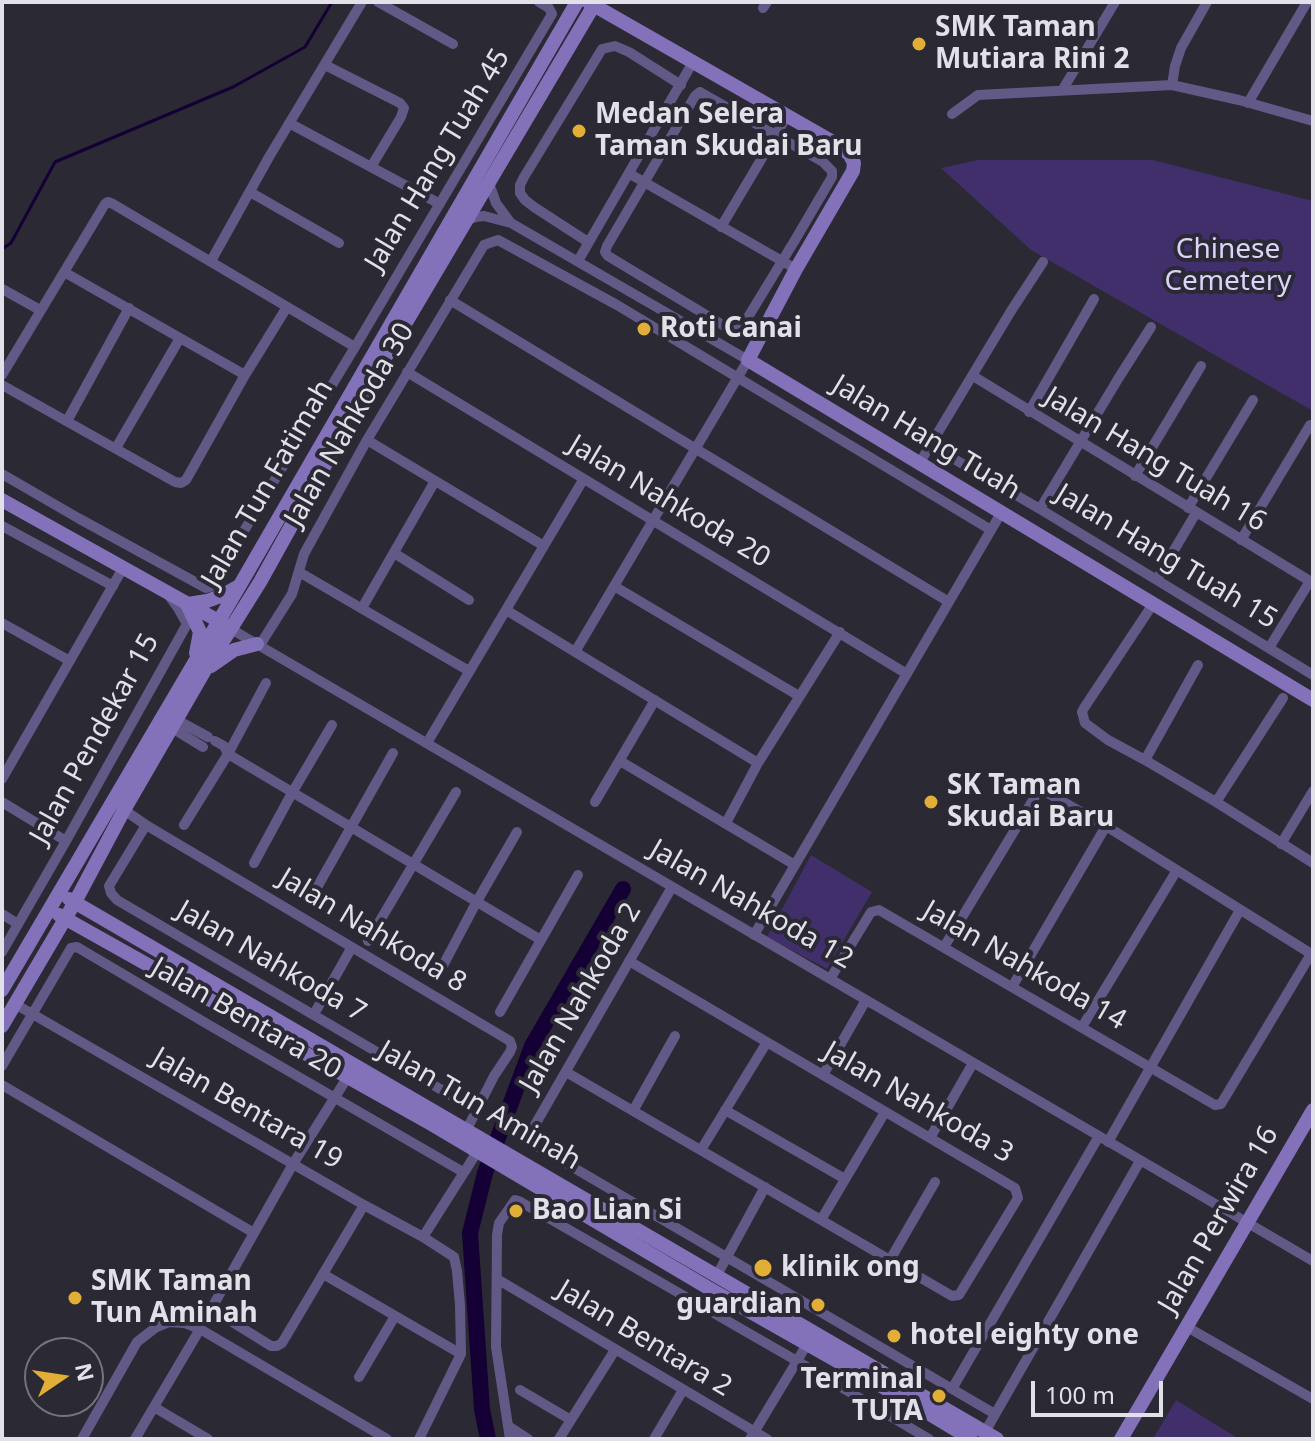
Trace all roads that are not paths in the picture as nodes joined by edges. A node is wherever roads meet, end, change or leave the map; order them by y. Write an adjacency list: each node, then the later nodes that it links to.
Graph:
1 (362, 2): 11 (street)
2 (378, 2): 9 (street)
3 (539, 2): 12 (street, Jalan Hang Tuah 45)
4 (577, 2): 12 (main road, Jalan Tun Fatimah)
5 (1115, 2): 15 (street)
6 (1207, 2): 14 (street)
7 (1307, 2): 16 (street)
8 (591, 4): 10 (main road); 12 (main road, Jalan Tun Fatimah)
9 (453, 44)
10 (693, 62): 13 (street); 18 (main road)
11 (325, 65): 20 (street); 22 (street)
12 (541, 66): 24 (main road, Jalan Tun Fatimah); 27 (street, Jalan Hang Tuah 45); 40 (main road, Jalan Tun Fatimah)
13 (681, 85): 23 (street); 31 (street)
14 (1172, 85): 15 (street); 16 (street)
15 (1063, 89): 17 (street)
16 (1248, 103): 19 (street)
17 (952, 114)
18 (787, 116): 21 (street); 37 (main road)
19 (1313, 121)
20 (289, 123): 22 (street); 26 (street)
21 (775, 136): 25 (street); 30 (street); 35 (street)
22 (371, 167): 27 (street)
23 (630, 174): 25 (street); 31 (street)
24 (489, 183): 28 (main road, Jalan Tun Fatimah); 29 (street)
25 (645, 183): 30 (street); 35 (street)
26 (250, 192): 32 (street); 33 (street)
27 (440, 204): 39 (street, Jalan Hang Tuah 45)
28 (467, 220): 29 (street, Jalan Hang Tuah); 40 (main road, Jalan Tun Fatimah)
29 (511, 223): 34 (street, Jalan Hang Tuah)
30 (721, 227): 35 (street)
31 (588, 242): 34 (street)
32 (339, 243)
33 (211, 261): 38 (street); 44 (street)
34 (578, 261): 50 (street, Jalan Hang Tuah)
35 (782, 261): 37 (street)
36 (1043, 262): 55 (street)
37 (796, 269): 50 (main road)
38 (64, 272): 45 (street); 46 (street)
39 (399, 272): 40 (street); 49 (street, Jalan Hang Tuah 45)
40 (421, 285): 88 (main road, Jalan Tun Fatimah); 99 (main road, Jalan Tun Fatimah)
41 (2, 289): 46 (street)
42 (1094, 299): 59 (street)
43 (450, 300): 52 (street, Jalan Nahkoda 30); 56 (street, Jalan Nahkoda 30); 67 (street)
44 (287, 307): 49 (street); 54 (street)
45 (129, 308): 48 (street); 60 (street)
46 (40, 310): 53 (street)
47 (1151, 327): 63 (street)
48 (180, 338): 54 (street); 66 (street)
49 (355, 347): 70 (street, Jalan Hang Tuah 45)
50 (748, 360): 56 (street); 69 (main road, Jalan Hang Tuah)
51 (1201, 366): 71 (street)
52 (407, 372): 62 (street, Jalan Nahkoda 30); 72 (street, Jalan Nahkoda 20)
53 (2, 375)
54 (245, 375): 66 (street)
55 (973, 376): 59 (street, Jalan Hang Tuah 16); 65 (street)
56 (738, 377): 67 (street); 80 (street)
57 (2, 385): 60 (street)
58 (1253, 400): 76 (street)
59 (1029, 412): 63 (street, Jalan Hang Tuah 16)
60 (67, 421): 66 (street)
61 (1310, 425): 64 (street)
62 (367, 440): 73 (street); 85 (street, Jalan Nahkoda 30)
63 (1080, 443): 71 (street, Jalan Hang Tuah 16); 75 (street)
64 (1300, 443): 68 (street); 81 (street)
65 (930, 445): 69 (street); 75 (street, Jalan Hang Tuah 15)
66 (116, 448)
67 (695, 449): 78 (street); 93 (street)
68 (1313, 451)
69 (919, 464): 77 (main road, Jalan Hang Tuah)
70 (2, 474)
71 (1135, 476): 76 (street, Jalan Hang Tuah 16)
72 (583, 480): 78 (street, Jalan Nahkoda 20); 82 (street)
73 (435, 481): 82 (street); 83 (street)
74 (2, 500): 84 (main road)
75 (1040, 509): 86 (street, Jalan Hang Tuah 15)
76 (1192, 510): 81 (street, Jalan Hang Tuah 16); 86 (street)
77 (1001, 513): 80 (street); 95 (main road, Jalan Hang Tuah)
78 (653, 520): 90 (street); 100 (street, Jalan Nahkoda 20)
79 (2, 526): 89 (street)
80 (991, 530): 93 (street)
81 (1241, 540): 87 (street, Jalan Hang Tuah 16)
82 (544, 546): 97 (street)
83 (394, 553): 92 (street); 96 (street)
84 (123, 568): 89 (street); 91 (main road)
85 (299, 572): 96 (street); 101 (street, Jalan Nahkoda 30)
86 (1157, 579): 102 (street, Jalan Hang Tuah 15)
87 (1312, 582): 102 (street)
88 (240, 585): 94 (main road); 99 (main road, Jalan Tun Fatimah)
89 (113, 586): 104 (street)
90 (614, 586): 103 (street); 111 (street)
91 (167, 592): 94 (main road); 138 (street, Jalan Pendekar 15)
92 (469, 600)
93 (949, 602): 108 (street)
94 (187, 604): 99 (main road); 106 (main road)
95 (1153, 604): 114 (main road, Jalan Hang Tuah); 121 (street)
96 (362, 608): 107 (street)
97 (506, 610): 103 (street); 107 (street)
98 (2, 623): 104 (street)
99 (225, 625): 101 (street, Jalan Nahkoda 12); 106 (main road, Jalan Tun Fatimah)
100 (840, 632): 108 (street, Jalan Nahkoda 20); 111 (street)
101 (258, 644): 106 (main road); 117 (street, Jalan Nahkoda 12)
102 (1269, 648): 109 (street, Jalan Hang Tuah 15)
103 (575, 652): 113 (street)
104 (70, 661): 124 (street)
105 (1198, 665): 121 (street)
106 (199, 667): 115 (main road, Jalan Tun Fatimah); 118 (main road, Jalan Tun Fatimah)
107 (469, 671): 117 (street)
108 (907, 674): 143 (street)
109 (1313, 675)
110 (266, 683): 120 (street)
111 (799, 696): 123 (street)
112 (1283, 698): 130 (street)
113 (655, 700): 122 (street); 123 (street)
114 (1313, 700)
115 (174, 724): 118 (main road); 120 (street); 131 (main road, Jalan Tun Fatimah)
116 (332, 725): 127 (street)
117 (427, 743): 146 (street, Jalan Nahkoda 12)
118 (141, 752): 147 (main road, Jalan Tun Fatimah)
119 (393, 753): 135 (street)
120 (223, 755): 127 (street); 134 (street)
121 (1145, 760): 130 (street)
122 (620, 761): 129 (street); 132 (street)
123 (758, 763): 132 (street)
124 (2, 779)
125 (1313, 791): 139 (street)
126 (456, 792): 142 (street)
127 (292, 793): 135 (street); 140 (street)
128 (2, 802): 138 (street)
129 (595, 802)
130 (1216, 802): 139 (street)
131 (124, 810): 133 (street, Jalan Nahkoda 8); 149 (main road, Jalan Tun Fatimah)
132 (726, 823): 143 (street)
133 (146, 825): 159 (street, Jalan Nahkoda 8); 172 (street, Jalan Nahkoda 7)
134 (184, 825)
135 (352, 826): 142 (street); 148 (street)
136 (1106, 826): 144 (street); 160 (street); 166 (street)
137 (517, 832): 150 (street)
138 (66, 841): 155 (street, Jalan Pendekar 15)
139 (1281, 844): 141 (street)
140 (254, 863)
141 (1313, 863)
142 (413, 865): 150 (street); 158 (street)
143 (795, 865): 156 (street)
144 (1177, 870): 152 (street); 174 (street)
145 (578, 875): 157 (street)
146 (672, 887): 156 (street, Jalan Nahkoda 12); 163 (street, Jalan Nahkoda 2)
147 (58, 893): 149 (main road, Jalan Tun Aminah); 151 (main road, Jalan Tun Fatimah)
148 (311, 898)
149 (75, 902): 154 (main road, Jalan Tun Fatimah); 190 (main road, Jalan Tun Aminah)
150 (476, 903): 157 (street); 164 (street)
151 (49, 909): 154 (main road, Jalan Tun Aminah); 167 (main road, Jalan Tun Fatimah)
152 (1240, 910): 162 (street); 179 (street)
153 (2, 914): 155 (street)
154 (65, 918): 169 (main road, Jalan Tun Fatimah); 182 (main road, Jalan Tun Aminah)
155 (18, 924): 161 (street, Jalan Pendekar 15)
156 (754, 935): 165 (street, Jalan Nahkoda 12)
157 (541, 940): 170 (street)
158 (368, 941)
159 (352, 947): 172 (street); 185 (street, Jalan Nahkoda 8)
160 (944, 947): 165 (street, Jalan Nahkoda 14); 166 (street, Jalan Nahkoda 14)
161 (2, 952)
162 (1312, 954): 179 (street, Jalan Nahkoda 14)
163 (629, 961): 176 (street, Jalan Nahkoda 3); 180 (street, Jalan Nahkoda 2)
164 (438, 975)
165 (830, 979): 168 (street, Jalan Nahkoda 12)
166 (1012, 987): 174 (street, Jalan Nahkoda 14)
167 (2, 990)
168 (866, 1000): 177 (street, Jalan Nahkoda 12); 181 (street)
169 (15, 1004): 171 (street, Jalan Bentara 19); 173 (main road, Jalan Tun Fatimah)
170 (500, 1012)
171 (33, 1013): 178 (street); 184 (street, Jalan Bentara 20); 196 (street, Jalan Bentara 19)
172 (314, 1014): 185 (street, Jalan Nahkoda 7)
173 (2, 1026)
174 (1082, 1027): 179 (street, Jalan Nahkoda 14)
175 (675, 1036): 188 (street)
176 (767, 1042): 181 (street, Jalan Nahkoda 3); 186 (street)
177 (973, 1063): 191 (street); 192 (street, Jalan Nahkoda 12)
178 (2, 1066)
179 (1151, 1068): 192 (street)
180 (566, 1072): 188 (street, Jalan Nahkoda 3); 207 (street, Jalan Nahkoda 2)
181 (823, 1075): 189 (street, Jalan Nahkoda 3)
182 (347, 1078): 184 (street); 193 (main road, Jalan Tun Aminah)
183 (2, 1085): 205 (street)
184 (333, 1098): 196 (street); 198 (street, Jalan Bentara 20)
185 (476, 1110): 190 (street, Jalan Nahkoda 8)
186 (725, 1110): 194 (street); 199 (street)
187 (1313, 1110): 204 (main road, Jalan Perwira 16)
188 (633, 1111): 194 (street, Jalan Nahkoda 3)
189 (885, 1112): 191 (street, Jalan Nahkoda 3); 199 (street)
190 (467, 1129): 193 (main road, Jalan Tun Aminah)
191 (930, 1138): 208 (street, Jalan Nahkoda 3)
192 (1103, 1139): 195 (street, Jalan Nahkoda 12); 221 (street)
193 (479, 1147): 197 (main road, Jalan Tun Aminah); 198 (street)
194 (701, 1150): 201 (street, Jalan Nahkoda 3)
195 (1140, 1161): 204 (street, Jalan Nahkoda 12); 226 (street)
196 (293, 1164): 202 (street, Jalan Bentara 19); 205 (street)
197 (521, 1169): 211 (main road, Jalan Tun Aminah); 216 (main road, Jalan Tun Aminah)
198 (463, 1172): 206 (street)
199 (845, 1179): 203 (street)
200 (935, 1182): 208 (street)
201 (765, 1187): 203 (street, Jalan Nahkoda 3); 207 (street)
202 (364, 1205): 206 (street, Jalan Bentara 19); 210 (street)
203 (821, 1220): 208 (street, Jalan Nahkoda 3)
204 (1247, 1222): 209 (street, Jalan Nahkoda 12); 214 (main road, Jalan Perwira 16)
205 (254, 1233): 210 (street)
206 (423, 1237): 218 (street, Jalan Bentara 19)
207 (727, 1258): 211 (street); 221 (street, Jalan Nahkoda 2)
208 (890, 1260)
209 (1313, 1261)
210 (323, 1274): 213 (street)
211 (717, 1275): 230 (main road, Jalan Tun Aminah)
212 (497, 1279): 217 (street, Jalan Bentara 2); 219 (street); 228 (street)
213 (395, 1316): 218 (street); 220 (street)
214 (1187, 1327): 224 (street); 243 (main road, Jalan Perwira 16)
215 (200, 1329): 225 (street); 231 (street); 234 (street)
216 (807, 1344): 219 (street); 242 (main road, Jalan Tun Aminah)
217 (615, 1350): 223 (street, Jalan Bentara 2); 227 (street)
218 (461, 1354): 235 (street)
219 (797, 1361): 229 (street); 241 (street)
220 (359, 1377)
221 (952, 1389): 226 (street, Jalan Nahkoda 2)
222 (520, 1390): 227 (street)
223 (683, 1390): 229 (street, Jalan Bentara 2); 239 (street)
224 (1313, 1399)
225 (154, 1407): 232 (street); 233 (street)
226 (995, 1414): 230 (street)
227 (571, 1420): 238 (street)
228 (508, 1426): 236 (street); 237 (street)
229 (752, 1435): 240 (street, Jalan Bentara 2)
230 (991, 1436)
231 (82, 1439)
232 (135, 1439)
233 (208, 1439)
234 (387, 1439)
235 (419, 1439)
236 (510, 1439)
237 (528, 1439)
238 (559, 1439)
239 (654, 1439)
240 (767, 1439)
241 (929, 1439)
242 (971, 1439)
243 (1121, 1439)

